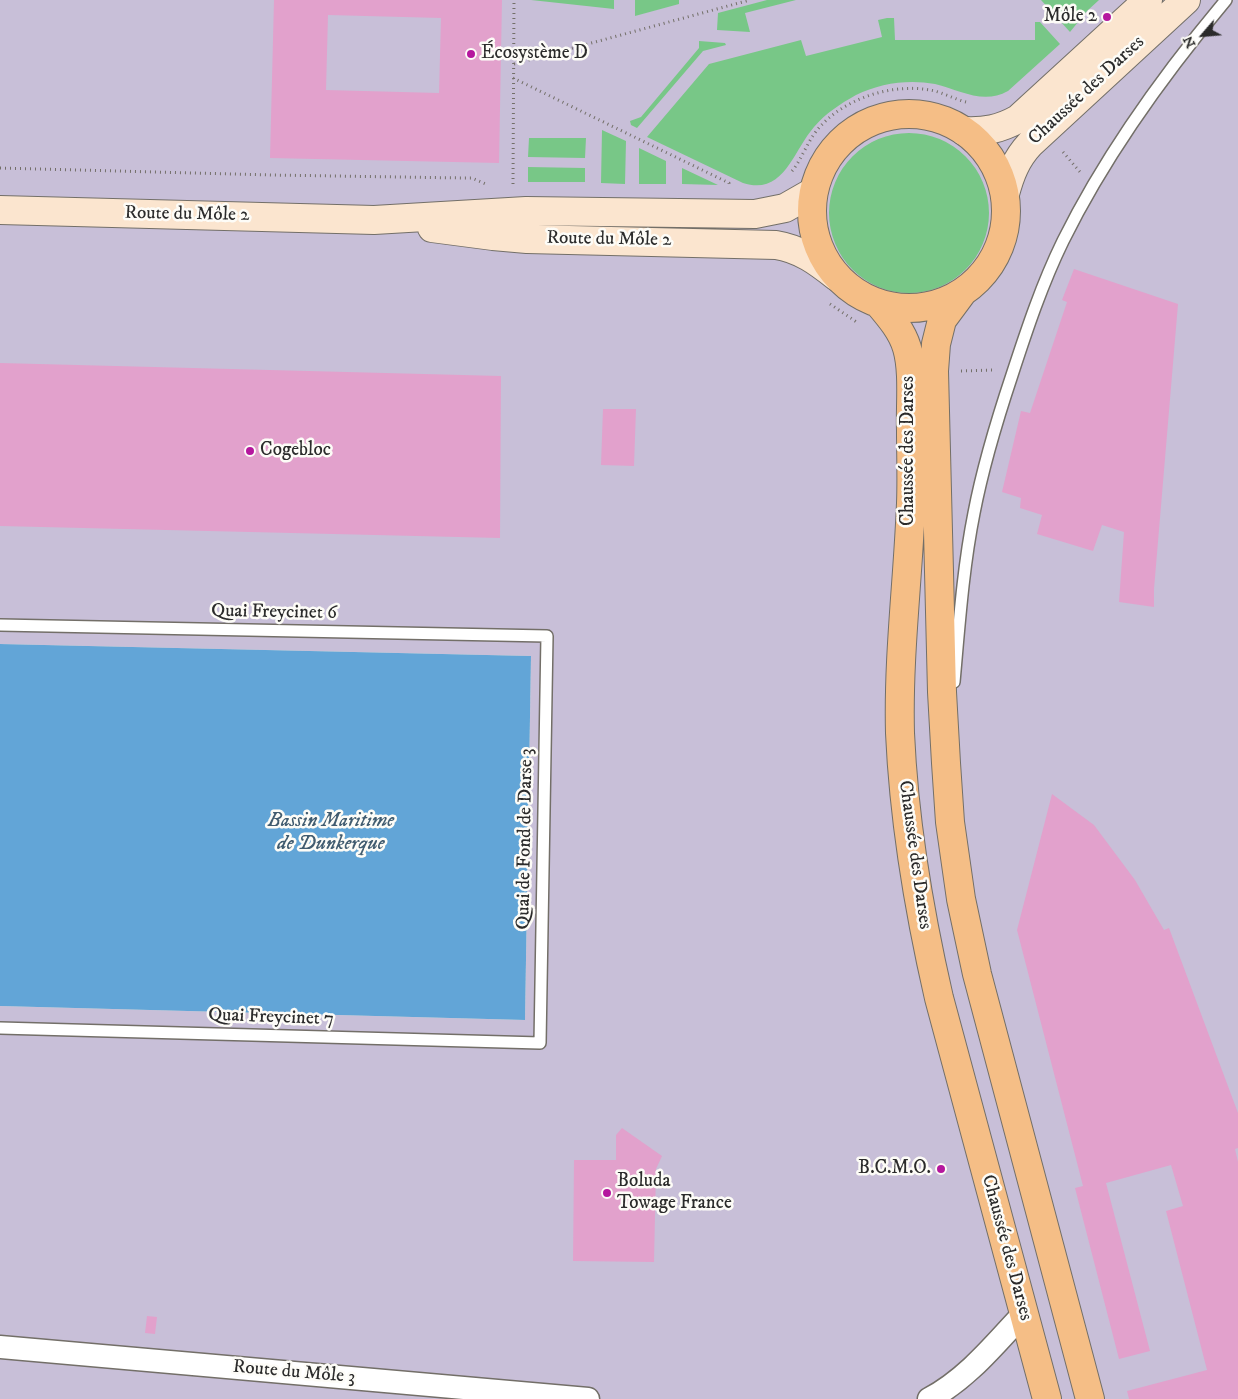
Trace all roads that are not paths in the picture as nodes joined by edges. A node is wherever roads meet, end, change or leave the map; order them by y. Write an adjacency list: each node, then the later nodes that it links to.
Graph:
1 (1148, 0): 4 (main road, Chaussée des Darses)
2 (1186, 0): 6 (main road, Chaussée des Darses)
3 (1226, 0): 14 (lane, Chaussée des Darses)
4 (964, 131): 5 (main road); 6 (main road)
5 (813, 192): 8 (main road, Route du Môle 2); 9 (main road)
6 (1005, 194): 10 (main road)
7 (0, 210): 8 (main road, Route du Môle 2)
8 (374, 220): 9 (main road, Route du Môle 2)
9 (831, 288): 11 (main road)
10 (962, 293): 11 (main road); 14 (main road, Chaussée des Darses)
11 (879, 304): 17 (main road, Chaussée des Darses)
12 (0, 625): 13 (lane, Quai Freycinet 6)
13 (547, 636): 16 (lane, Quai de Fond de Darse 3)
14 (946, 763): 22 (main road, Chaussée des Darses)
15 (0, 1028): 16 (lane, Quai Freycinet 7)
16 (540, 1043)
17 (1024, 1314): 20 (street); 21 (main road, Chaussée des Darses)
18 (0, 1347): 19 (street, Route du Môle 3)
19 (588, 1399)
20 (929, 1399)
21 (1047, 1399)
22 (1090, 1399)

